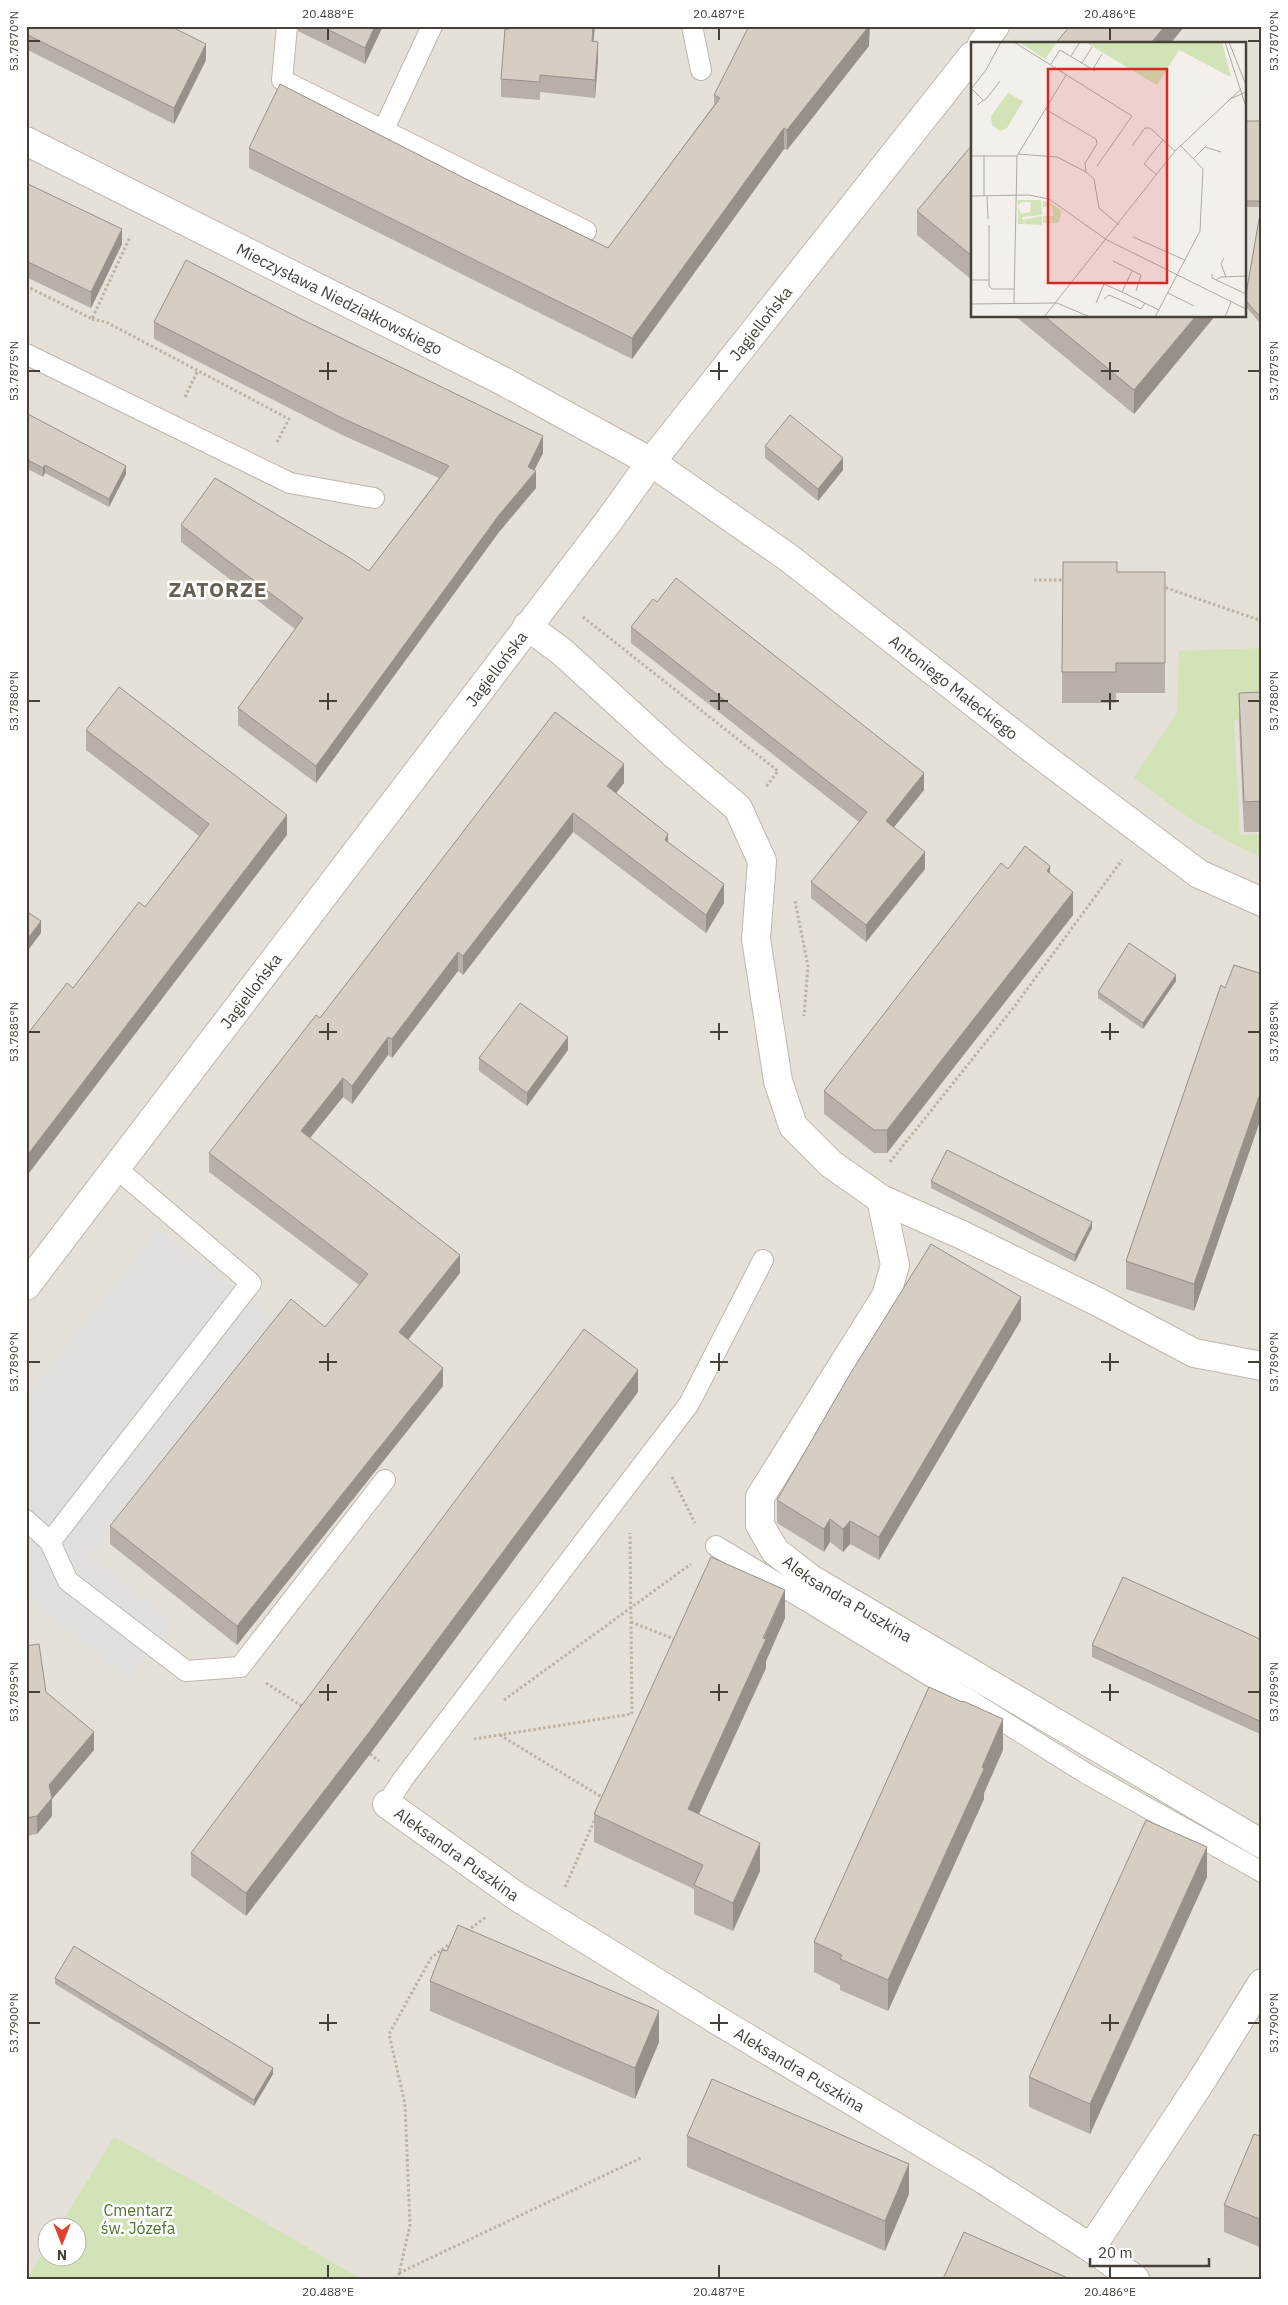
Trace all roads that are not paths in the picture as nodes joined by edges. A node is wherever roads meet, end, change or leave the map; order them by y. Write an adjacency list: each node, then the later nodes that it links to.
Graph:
1 (287, 26): 8 (lane)
2 (432, 26): 8 (lane)
3 (692, 26): 7 (lane)
4 (995, 26): 5 (street)
5 (983, 42)
6 (971, 57): 12 (street, Jagiellońska)
7 (701, 70)
8 (383, 131): 10 (lane)
9 (26, 141): 12 (street, Mieczysława Niedziałkowskiego)
10 (586, 231)
11 (26, 354): 13 (lane)
12 (651, 462): 14 (street, Jagiellońska); 15 (street, Antoniego Małeckiego)
13 (374, 498)
14 (527, 626): 16 (street, Jagiellońska); 17 (street)
15 (1262, 902)
16 (116, 1168): 19 (street, Jagiellońska); 23 (lane)
17 (881, 1200): 20 (street); 26 (street, Aleksandra Puszkina)
18 (763, 1260): 25 (lane)
19 (26, 1286)
20 (1262, 1366)
21 (385, 1480): 23 (lane)
22 (26, 1520): 23 (lane)
23 (50, 1542)
24 (712, 1548): 27 (lane)
25 (387, 1804): 29 (street, Aleksandra Puszkina)
26 (1262, 1844)
27 (1262, 1872)
28 (1262, 1983): 29 (street)
29 (1091, 2248): 30 (street, Aleksandra Puszkina)
30 (1134, 2279)

